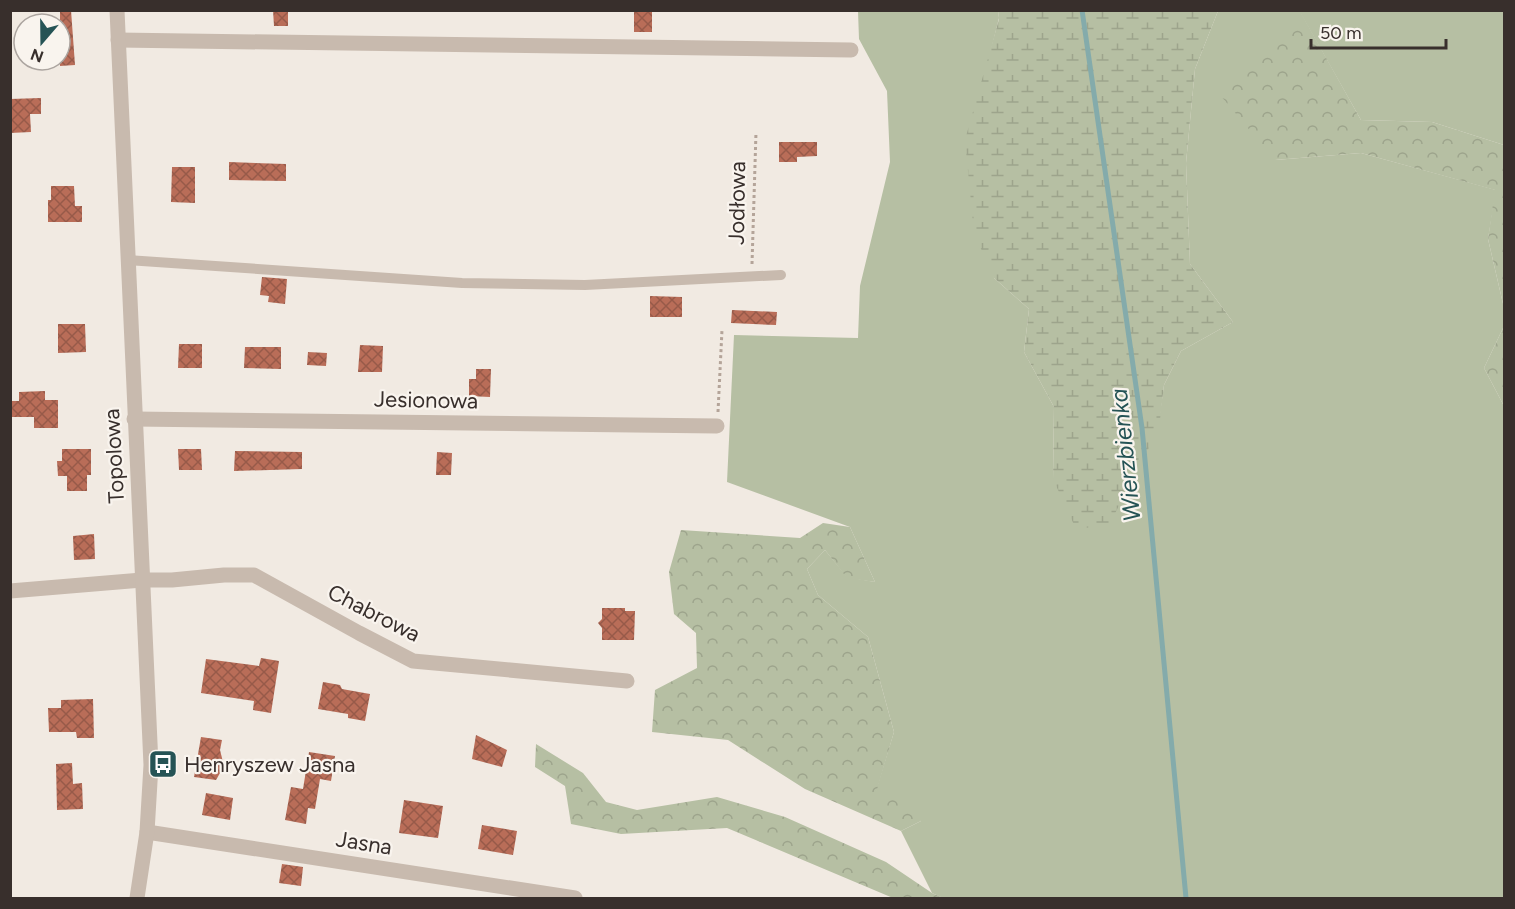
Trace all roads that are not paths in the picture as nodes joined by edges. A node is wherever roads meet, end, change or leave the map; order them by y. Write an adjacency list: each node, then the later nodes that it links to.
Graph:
1 (117, 10): 2 (street, Topolowa)
2 (118, 40): 3 (street); 4 (street, Topolowa)
3 (851, 50)
4 (127, 260): 5 (lane); 6 (street, Topolowa)
5 (781, 275)
6 (134, 419): 7 (street, Jesionowa); 8 (street, Topolowa)
7 (717, 426)
8 (142, 580): 9 (street, Chabrowa); 10 (street, Chabrowa); 11 (street, Topolowa)
9 (10, 591)
10 (627, 681)
11 (147, 832): 12 (street, Topolowa); 13 (street, Jasna)
12 (137, 898)
13 (570, 898): 14 (street, Jasna)
14 (575, 898)

